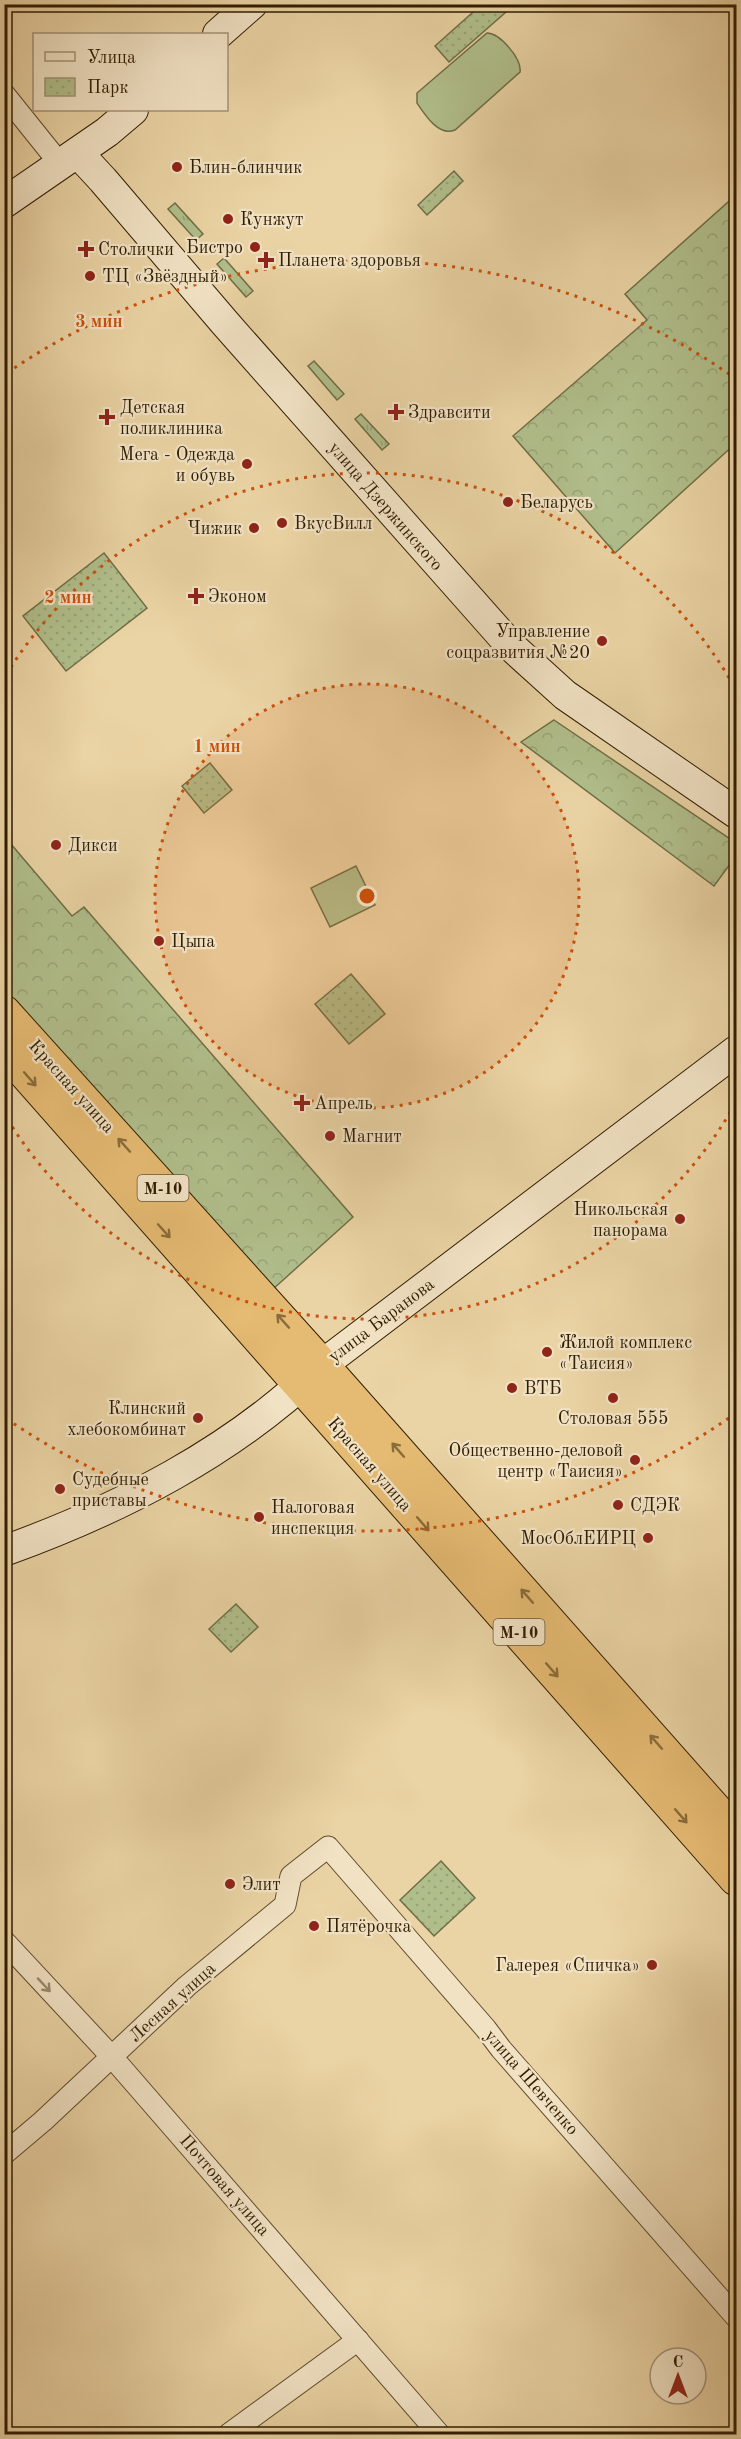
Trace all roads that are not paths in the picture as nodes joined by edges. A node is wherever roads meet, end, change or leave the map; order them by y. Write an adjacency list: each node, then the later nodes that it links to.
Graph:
1 (252, 4): 2 (street)
2 (219, 33)
3 (4, 94): 5 (street, улица Дзержинского)
4 (132, 111): 5 (street)
5 (69, 159): 6 (street); 7 (street, улица Дзержинского)
6 (4, 203)
7 (736, 813)
8 (4, 1012): 11 (highway, Красная улица / М-10, one-way to 8)
9 (4, 1049): 11 (highway, Красная улица / М-10, one-way to 11)
10 (736, 1051): 11 (street, улица Баранова)
11 (311, 1375): 12 (street, улица Баранова); 13 (highway, Красная улица / М-10, one-way to 11); 15 (highway, Красная улица / М-10, one-way to 15)
12 (4, 1551)
13 (736, 1833)
14 (328, 1847): 17 (street, Лесная улица); 19 (street, улица Шевченко)
15 (736, 1879)
16 (4, 1941): 17 (street, Почтовая улица, one-way to 17)
17 (112, 2057): 18 (street, Лесная улица); 20 (street, Почтовая улица)
18 (4, 2154)
19 (736, 2317)
20 (358, 2340): 21 (street); 22 (street, Почтовая улица)
21 (229, 2434)
22 (438, 2434)

